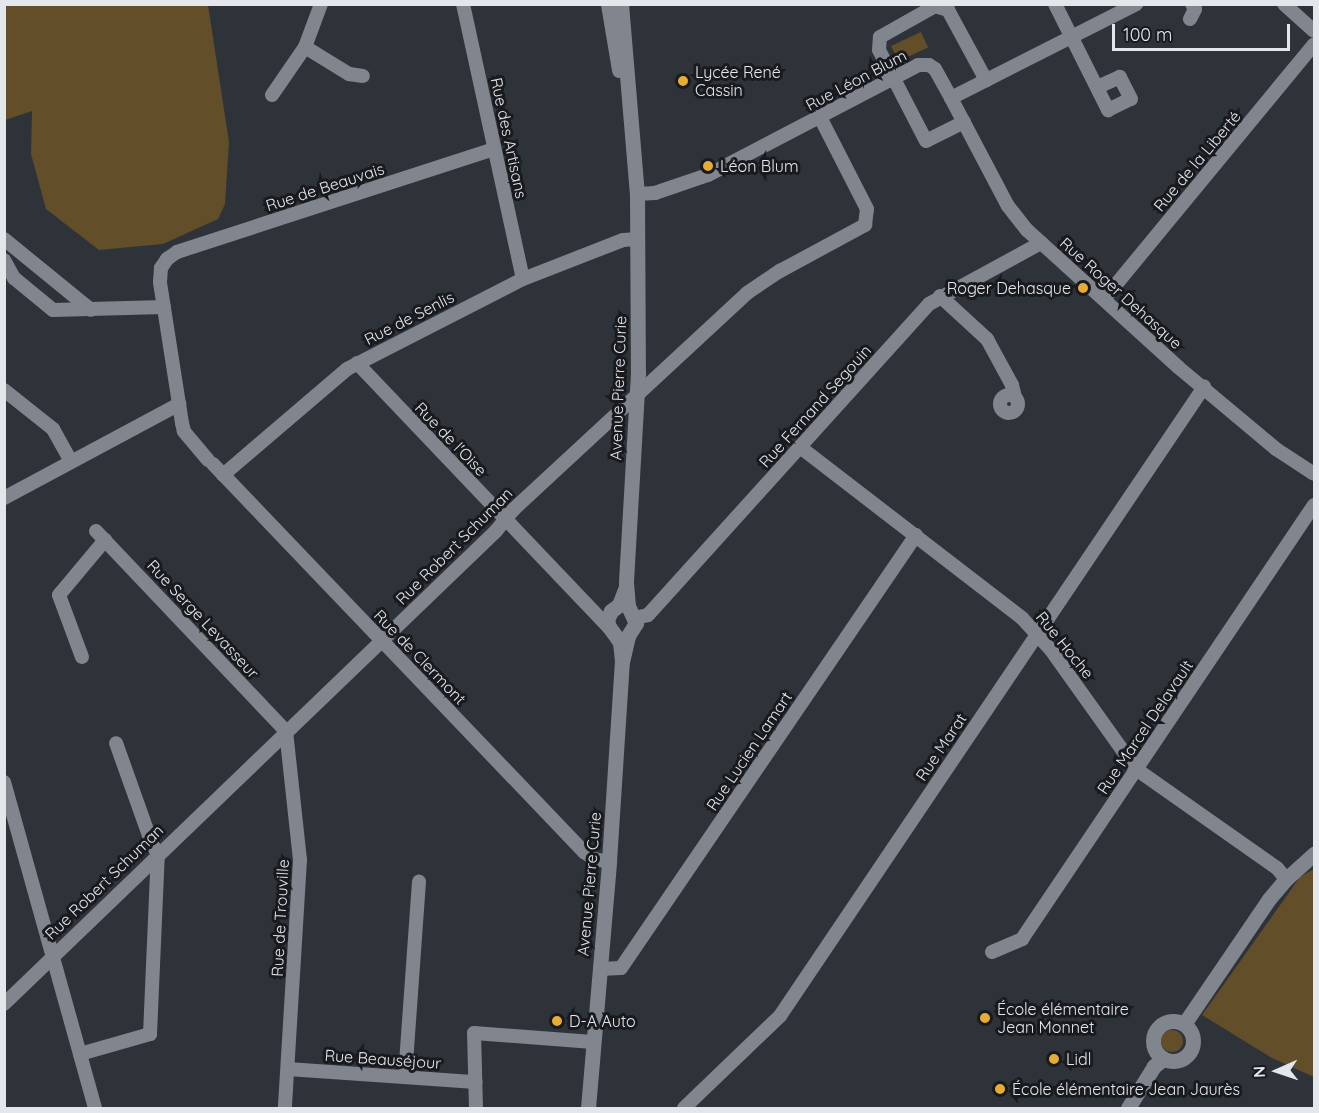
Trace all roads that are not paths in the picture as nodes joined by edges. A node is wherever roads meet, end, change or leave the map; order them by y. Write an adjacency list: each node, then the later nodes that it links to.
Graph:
1 (321, 4): 11 (street)
2 (462, 4): 21 (street, Rue des Artisans)
3 (608, 4): 20 (main road)
4 (621, 4): 20 (main road)
5 (1055, 4): 9 (street)
6 (1136, 4): 9 (street)
7 (1284, 4): 8 (street)
8 (1314, 31)
9 (1072, 37): 14 (street); 15 (street)
10 (1314, 44): 30 (street, Rue de la Liberté)
11 (305, 47): 12 (street); 16 (street)
12 (363, 76)
13 (893, 78): 14 (street); 17 (street, Rue Léon Blum); 18 (street, Rue Léon Blum); 19 (street)
14 (986, 81): 17 (street)
15 (1098, 87)
16 (272, 95)
17 (951, 98): 19 (street, Rue Roger Dehasque)
18 (820, 117): 22 (street, Rue Léon Blum); 36 (street, Rue Robert Schuman)
19 (964, 122): 25 (street, Rue Roger Dehasque)
20 (632, 137): 22 (main road, Avenue Pierre Curie)
21 (494, 149): 26 (street, Rue de Beauvais); 28 (street, Rue des Artisans)
22 (637, 194): 24 (main road, Avenue Pierre Curie)
23 (4, 239): 32 (street)
24 (638, 239): 28 (street, Rue de Senlis); 36 (main road, Avenue Pierre Curie)
25 (1041, 243): 29 (street, Rue Fernand Segouin); 30 (street, Rue Roger Dehasque)
26 (167, 259): 31 (street, Rue de Clermont)
27 (4, 260): 32 (street)
28 (523, 279): 33 (street, Rue de Senlis)
29 (940, 296): 37 (street); 39 (street, Rue Fernand Segouin)
30 (1104, 299): 34 (street, Rue Roger Dehasque)
31 (164, 307): 32 (street); 38 (street, Rue de Clermont)
32 (91, 310)
33 (357, 363): 42 (street, Rue de Senlis); 45 (street, Rue de l'Oise)
34 (1204, 387): 41 (street, Rue Roger Dehasque); 48 (street, Rue Marat)
35 (4, 390): 40 (street)
36 (638, 392): 45 (street, Rue Robert Schuman); 47 (main road, Avenue Pierre Curie)
37 (1016, 397)
38 (179, 404): 40 (street); 42 (street, Rue de Clermont)
39 (800, 447): 46 (street, Rue Hoche); 47 (street, Rue Fernand Segouin)
40 (71, 461): 43 (street)
41 (1314, 474)
42 (223, 476): 49 (street, Rue de Clermont)
43 (4, 498)
44 (1314, 505): 53 (street, Rue Marcel Delavault)
45 (505, 521): 47 (street, Rue de l'Oise); 49 (street, Rue Robert Schuman)
46 (916, 535): 48 (street, Rue Hoche); 62 (street, Rue Lucien Lamart)
47 (621, 621): 57 (main road, Avenue Pierre Curie)
48 (1038, 633): 53 (street, Rue Hoche); 75 (street, Rue Marat)
49 (382, 641): 51 (street, Rue Robert Schuman); 57 (street, Rue de Clermont)
50 (82, 657): 51 (street, Rue Serge Levasseur)
51 (286, 731): 55 (street, Rue Robert Schuman); 68 (street, Rue de Trouville)
52 (116, 743): 55 (street)
53 (1136, 770): 58 (street, Rue Hoche); 60 (street, Rue Marcel Delavault)
54 (4, 782): 61 (street)
55 (158, 854): 61 (street, Rue Robert Schuman); 66 (street)
56 (1314, 854): 58 (main road)
57 (609, 861): 62 (main road, Avenue Pierre Curie)
58 (1286, 879): 64 (main road)
59 (419, 882): 69 (street)
60 (992, 952)
61 (53, 954): 63 (street, Rue Robert Schuman); 66 (street)
62 (600, 969): 65 (main road, Avenue Pierre Curie)
63 (4, 1004)
64 (1184, 1024): 67 (main road); 67 (main road)
65 (594, 1042): 70 (street); 74 (main road, Avenue Pierre Curie)
66 (80, 1054): 71 (street)
67 (1163, 1059): 76 (main road)
68 (288, 1069): 69 (street, Rue Beauséjour); 72 (street, Rue de Trouville)
69 (405, 1077): 70 (street, Rue Beauséjour)
70 (476, 1082): 73 (street)
71 (95, 1108)
72 (285, 1108)
73 (477, 1108)
74 (588, 1108)
75 (684, 1108)
76 (1128, 1108)

